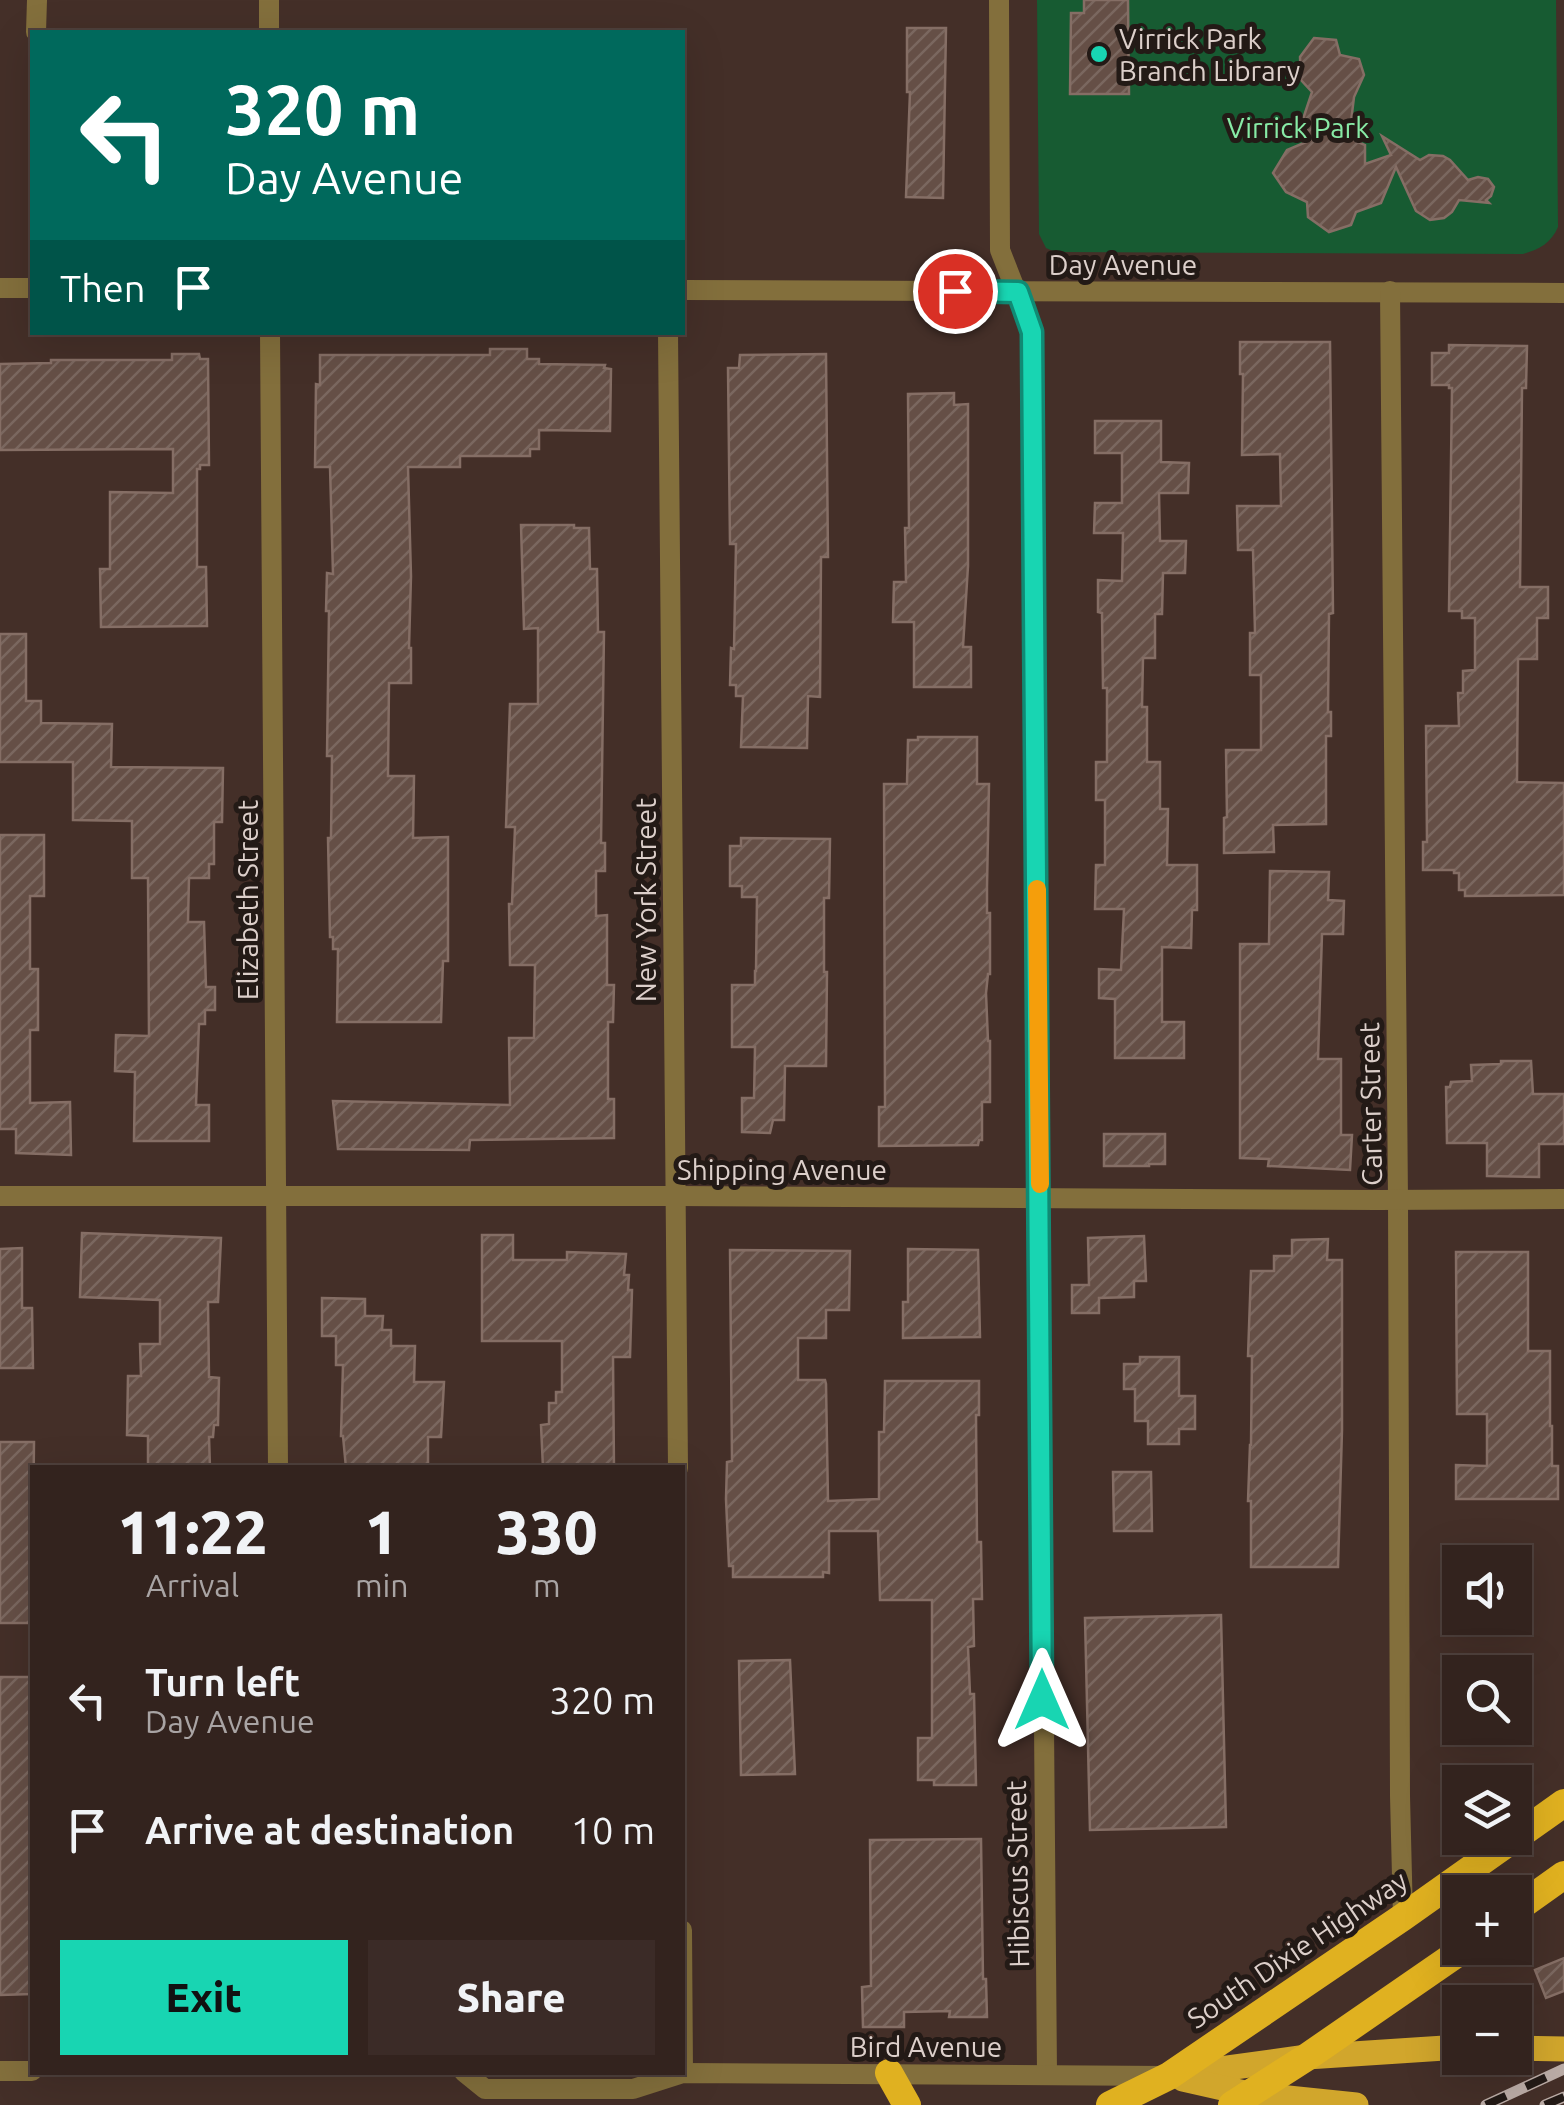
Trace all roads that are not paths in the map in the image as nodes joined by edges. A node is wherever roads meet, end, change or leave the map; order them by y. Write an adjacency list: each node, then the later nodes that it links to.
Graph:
1 (36, 0): 4 (street)
2 (269, 0): 5 (street)
3 (999, 0): 9 (street, Hibiscus Street)
4 (36, 30)
5 (269, 30)
6 (0, 288): 7 (street)
7 (30, 288)
8 (685, 290): 9 (street, Day Avenue)
9 (1018, 292): 10 (street, Day Avenue); 17 (street, Hibiscus Street)
10 (1390, 292): 11 (street, Day Avenue); 19 (street, Carter Street)
11 (1564, 293)
12 (270, 335): 15 (street, Elizabeth Street)
13 (668, 335): 16 (street, New York Street)
14 (0, 1196): 15 (street, Shipping Avenue)
15 (276, 1196): 16 (street, Shipping Avenue); 20 (street, Elizabeth Street)
16 (674, 1196): 17 (street, Shipping Avenue); 21 (street, New York Street)
17 (1040, 1198): 19 (street, Shipping Avenue); 35 (street, Hibiscus Street)
18 (1564, 1198): 19 (street, Shipping Avenue)
19 (1398, 1200): 25 (street, Carter Street)
20 (278, 1465)
21 (678, 1465)
22 (1564, 1804): 25 (highway, South Dixie Highway)
23 (1564, 1875): 24 (highway)
24 (1532, 1898)
25 (1402, 1917): 38 (highway, South Dixie Highway)
26 (1442, 1963): 30 (highway)
27 (1442, 2048): 30 (main road)
28 (1532, 2048): 29 (main road)
29 (1564, 2048)
30 (1306, 2057): 38 (main road); 39 (highway)
31 (0, 2071): 32 (street)
32 (30, 2071)
33 (685, 2073): 34 (street, Bird Avenue)
34 (889, 2073): 35 (street, Bird Avenue); 40 (highway)
35 (1047, 2074): 38 (street, Bird Avenue)
36 (468, 2075): 37 (street, Bird Avenue)
37 (677, 2075)
38 (1169, 2076): 39 (main road); 41 (highway, South Dixie Highway)
39 (1240, 2100): 42 (main road)
40 (907, 2105)
41 (1110, 2105)
42 (1356, 2105)

